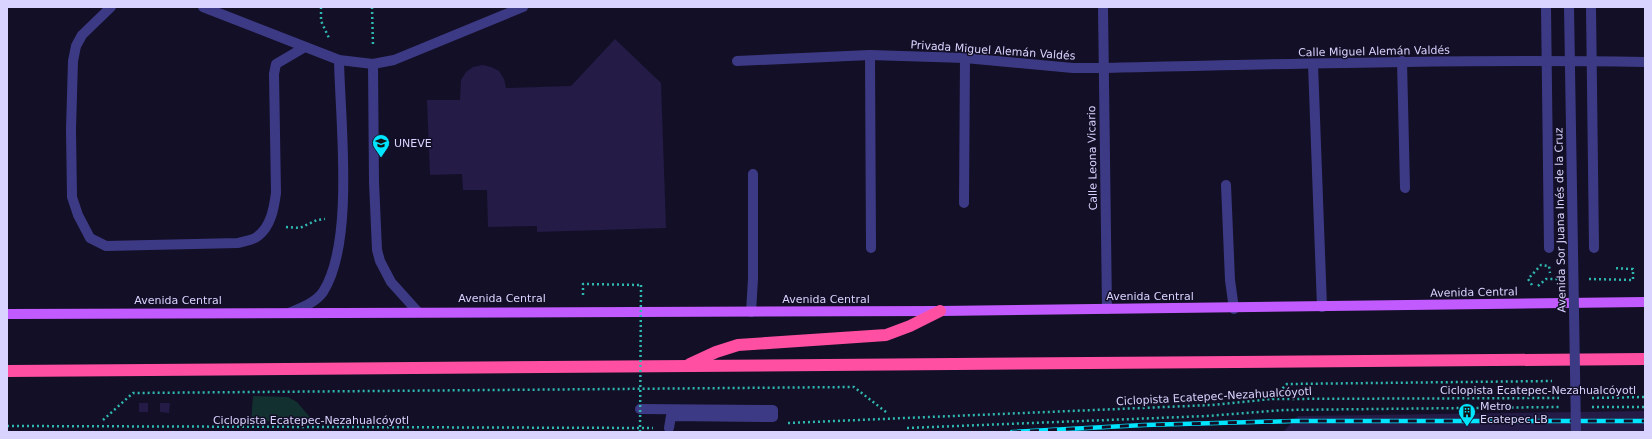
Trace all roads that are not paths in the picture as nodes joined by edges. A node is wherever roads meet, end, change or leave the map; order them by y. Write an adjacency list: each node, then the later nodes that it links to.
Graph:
1 (111, 7): 8 (street)
2 (203, 7): 8 (street)
3 (523, 7): 17 (street)
4 (1103, 7): 19 (street, Calle Leona Vicario)
5 (1546, 7): 12 (street, Avenida Sor Juana Inés de la Cruz)
6 (1569, 7): 41 (street, Avenida Sor Juana Inés de la Cruz, bridge)
7 (1591, 7): 15 (street)
8 (305, 47): 11 (street)
9 (870, 54): 10 (street, Privada Miguel Alemán Valdés); 13 (street, Privada Miguel Alemán Valdés); 24 (street)
10 (965, 58): 19 (street, Privada Miguel Alemán Valdés); 23 (street)
11 (339, 60): 17 (street); 32 (street)
12 (1547, 60): 14 (street, Calle Miguel Alemán Valdés); 15 (street, Calle Miguel Alemán Valdés); 25 (street, Avenida Sor Juana Inés de la Cruz)
13 (737, 61)
14 (1402, 61): 18 (street, Calle Miguel Alemán Valdés); 22 (street)
15 (1592, 61): 16 (street, Calle Miguel Alemán Valdés); 26 (street)
16 (1645, 62)
17 (373, 64): 33 (street)
18 (1312, 64): 19 (street, Calle Miguel Alemán Valdés); 28 (street)
19 (1103, 68): 29 (street, Calle Leona Vicario)
20 (753, 174): 34 (street)
21 (1226, 185): 30 (street)
22 (1405, 188)
23 (964, 204)
24 (871, 248)
25 (1549, 248)
26 (1594, 248)
27 (1645, 302): 28 (main road, Avenida Central)
28 (1322, 307): 30 (main road, Avenida Central)
29 (1107, 309): 30 (main road, Avenida Central); 31 (main road, Avenida Central)
30 (1234, 309)
31 (940, 311): 34 (main road, Avenida Central); 37 (highway)
32 (289, 312): 33 (main road, Avenida Central); 35 (main road, Avenida Central)
33 (418, 312): 34 (main road, Avenida Central)
34 (751, 312)
35 (7, 314)
36 (1645, 359): 37 (highway)
37 (686, 366): 38 (highway)
38 (7, 371)
39 (640, 409): 40 (street)
40 (669, 428)
41 (1576, 432)

